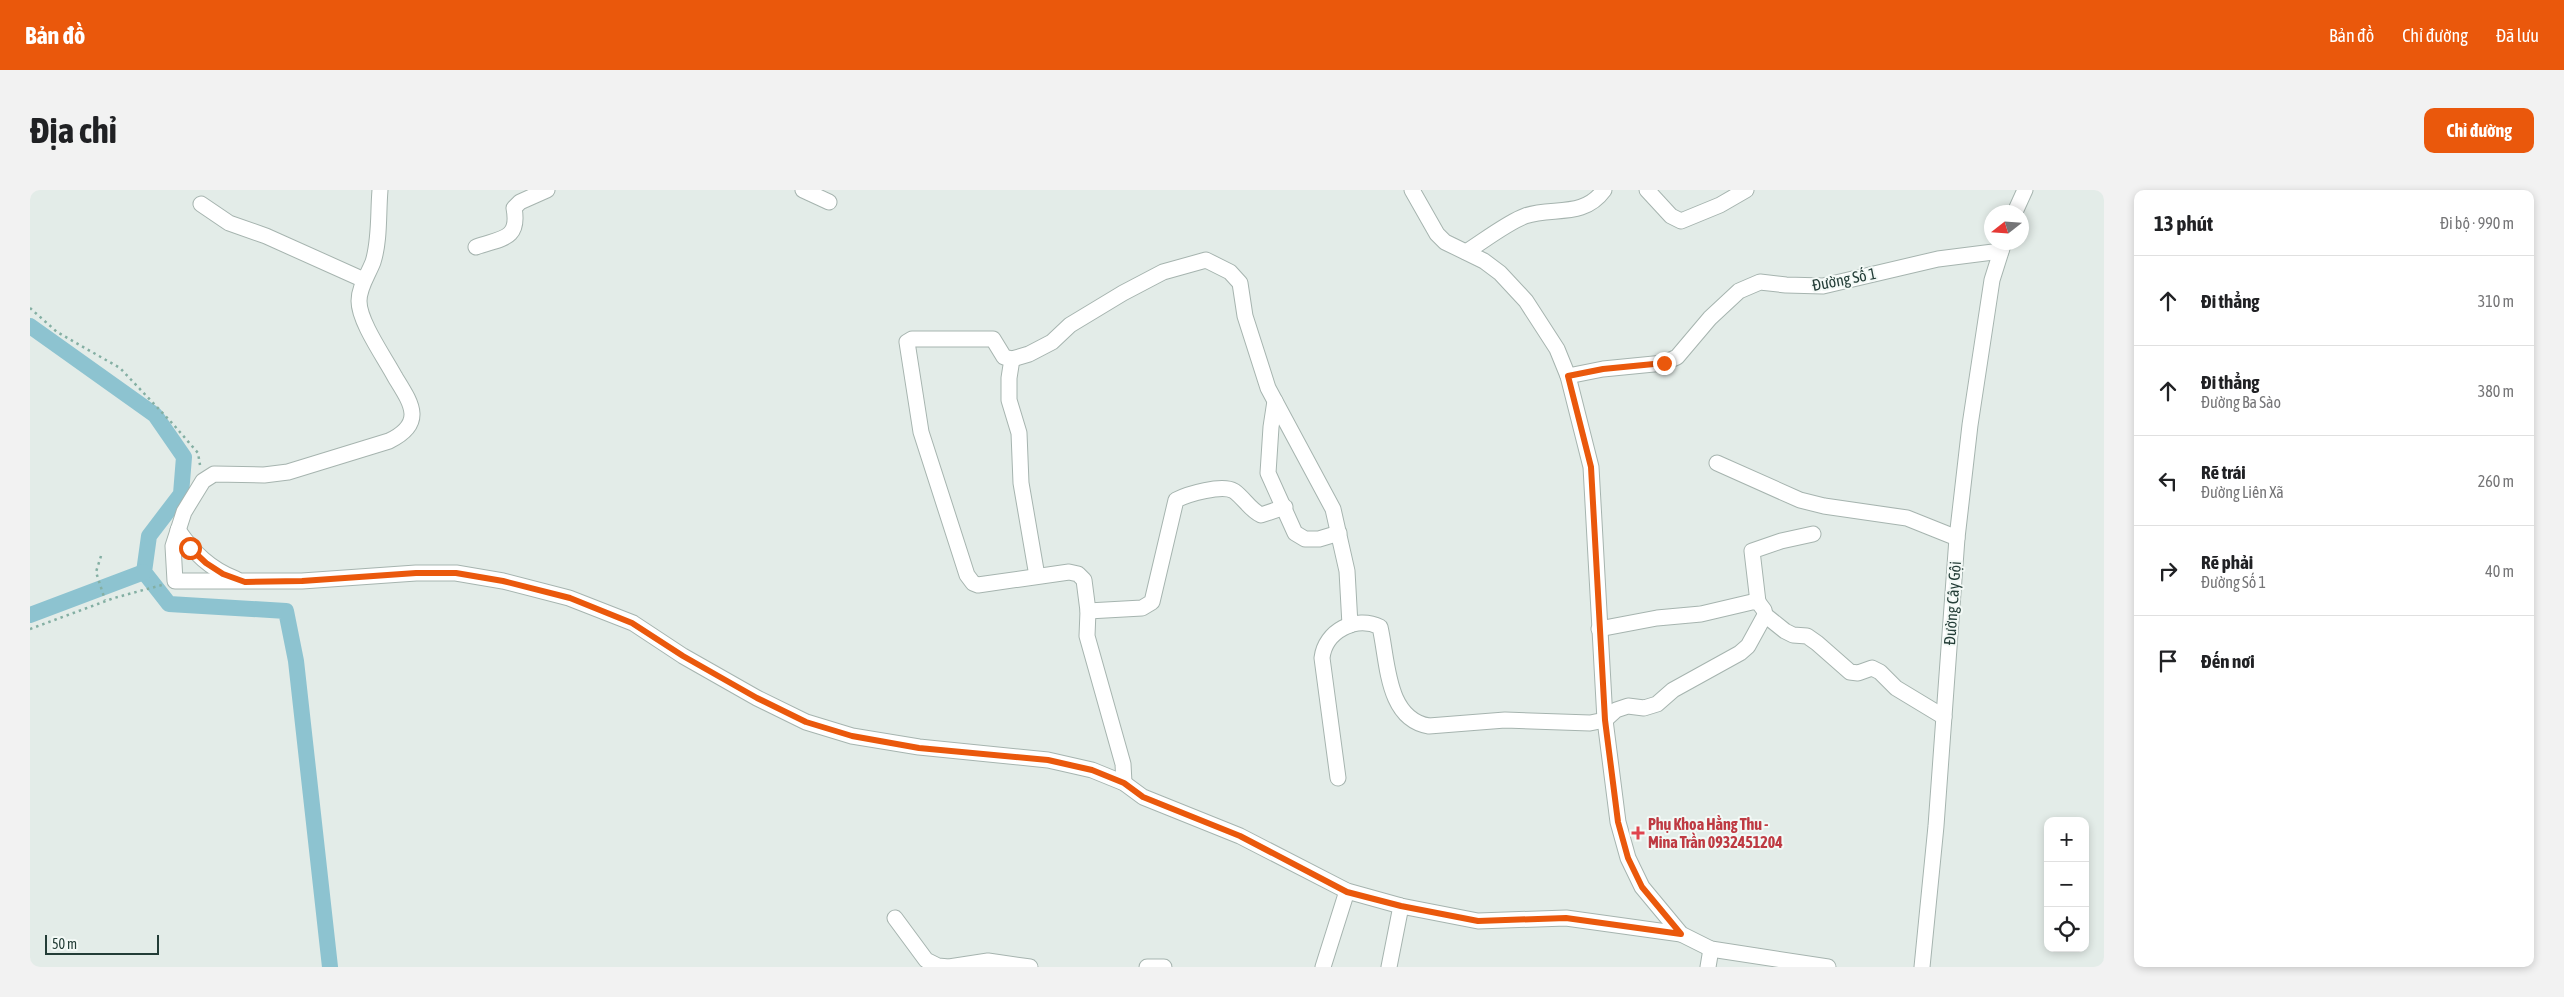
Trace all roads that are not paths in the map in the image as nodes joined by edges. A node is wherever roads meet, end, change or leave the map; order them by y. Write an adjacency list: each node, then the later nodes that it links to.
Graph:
1 (380, 190): 16 (street)
2 (548, 190): 12 (street)
3 (803, 190): 9 (street)
4 (1412, 190): 15 (street)
5 (1604, 190): 15 (street)
6 (1647, 190): 7 (street)
7 (1746, 190)
8 (2025, 190): 11 (street)
9 (829, 202)
10 (200, 204): 16 (street)
11 (2018, 205)
12 (476, 247)
13 (1984, 250): 18 (street, Đường Số 1)
14 (2001, 250): 25 (street, Đường Cây Gội)
15 (1466, 252): 18 (street)
16 (364, 280): 22 (street)
17 (1012, 359): 19 (street); 26 (street); 26 (street)
18 (1568, 376): 31 (street)
19 (1276, 401): 21 (street); 23 (street)
20 (1717, 463): 25 (street)
21 (1285, 507): 23 (street); 29 (street)
22 (178, 530): 27 (street); 27 (street)
23 (1339, 533): 30 (street)
24 (1813, 534): 28 (street)
25 (1957, 538): 32 (street, Đường Cây Gội)
26 (1037, 576): 29 (street)
27 (245, 582): 35 (street)
28 (1761, 609): 31 (street); 32 (street); 33 (street)
29 (1088, 611): 35 (street)
30 (1350, 625): 33 (street); 34 (street)
31 (1599, 629): 33 (street)
32 (1944, 717): 48 (street, Đường Cây Gội)
33 (1605, 720): 39 (street)
34 (1338, 778)
35 (1124, 783): 36 (street)
36 (1347, 892): 37 (street); 44 (street)
37 (1401, 906): 39 (street); 45 (street)
38 (894, 918): 41 (street)
39 (1681, 934): 40 (street)
40 (1711, 949): 46 (street); 47 (street)
41 (1030, 967)
42 (1147, 967): 43 (street)
43 (1164, 967)
44 (1323, 967)
45 (1390, 967)
46 (1708, 967)
47 (1828, 967)
48 (1922, 967)

